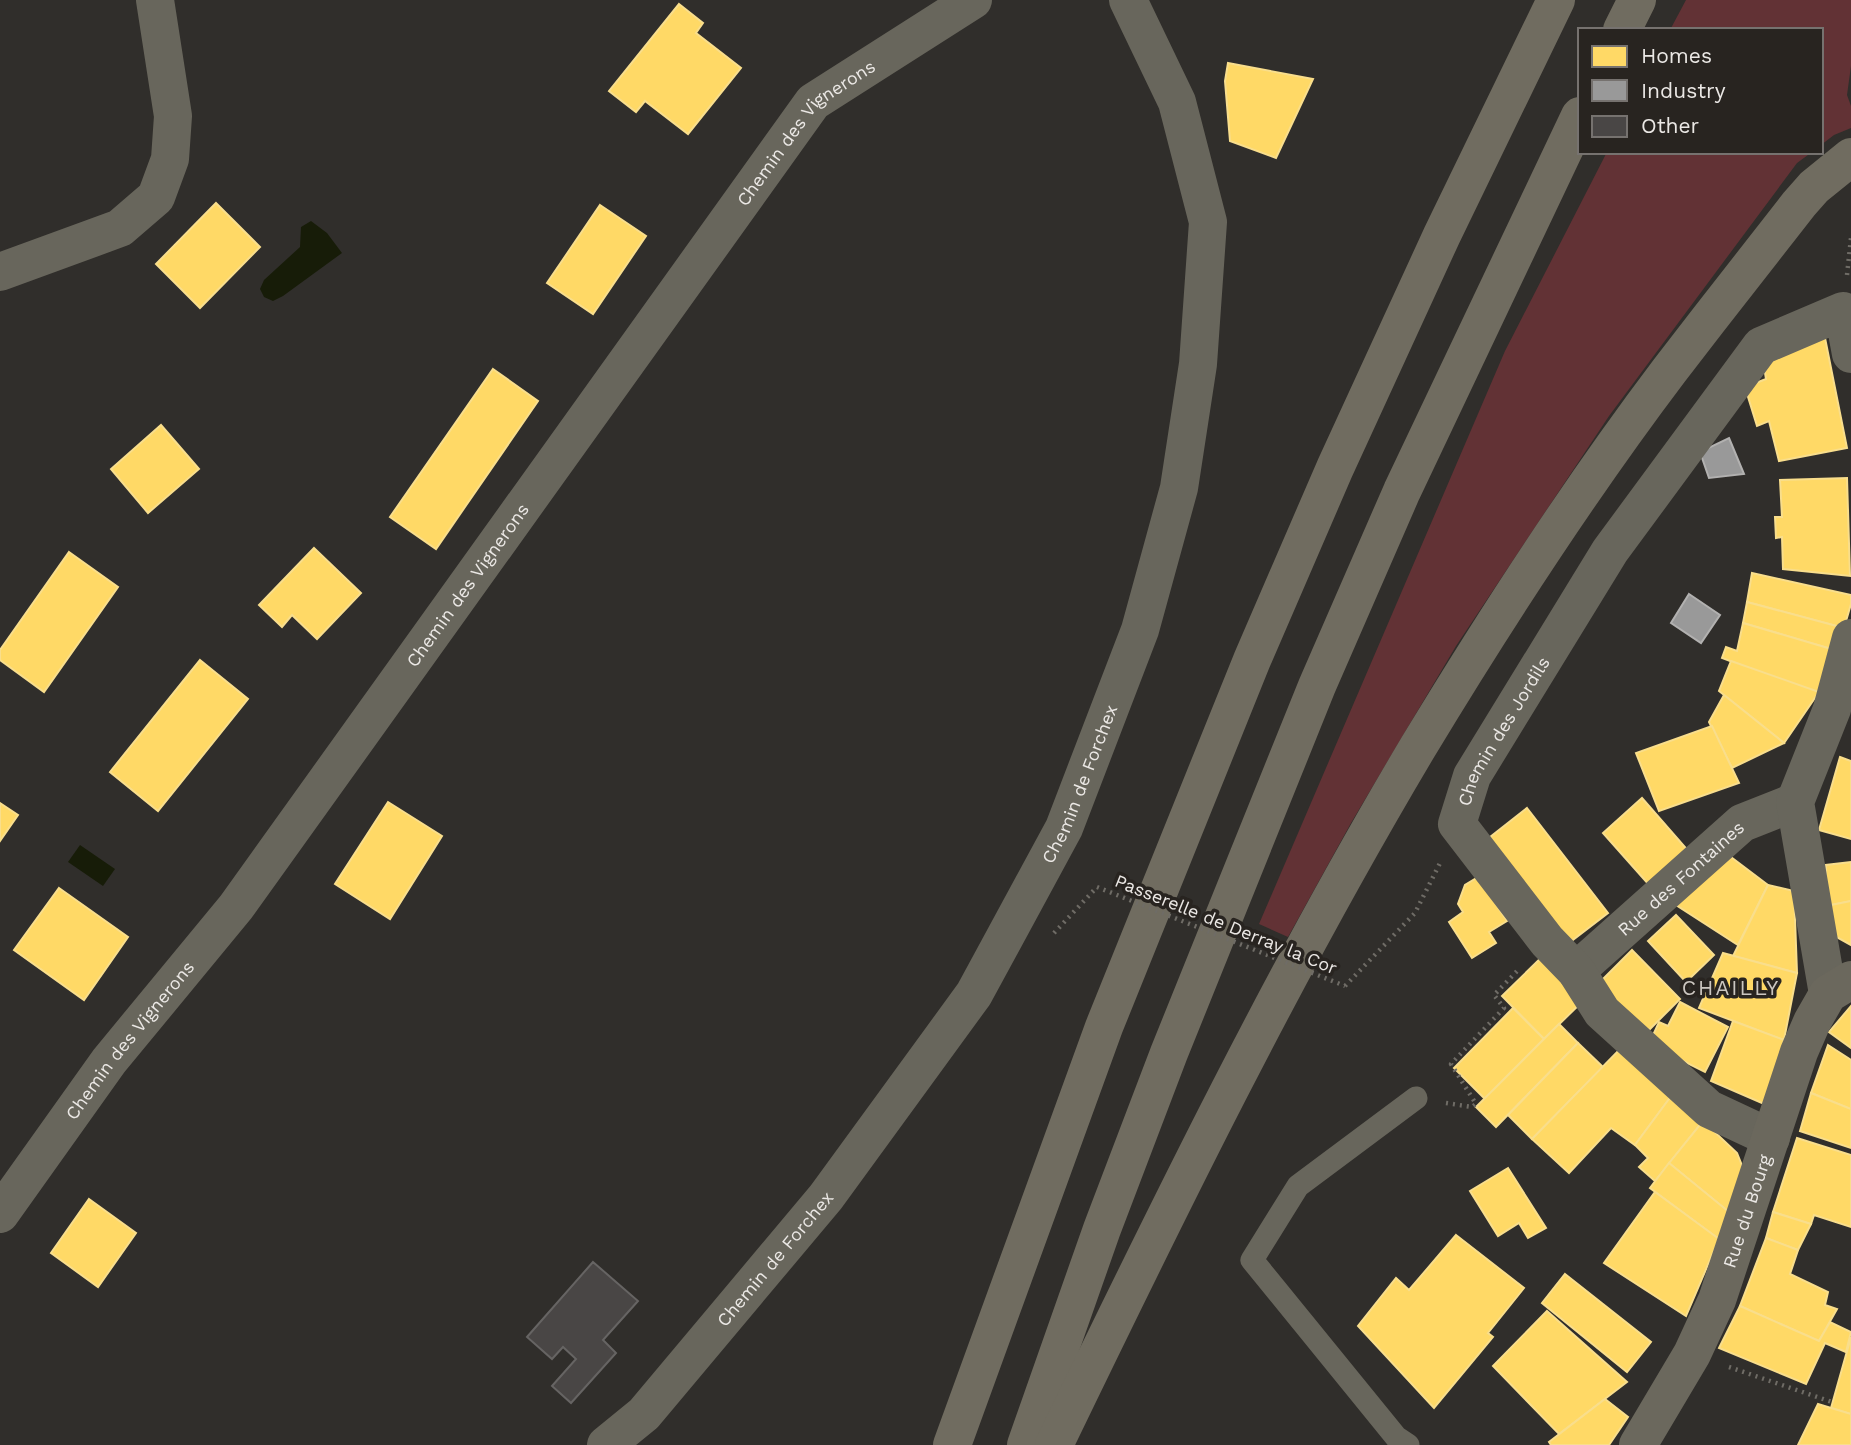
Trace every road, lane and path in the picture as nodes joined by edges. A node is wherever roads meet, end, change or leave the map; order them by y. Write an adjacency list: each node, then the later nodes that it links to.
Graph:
1 (155, 0): 9 (street)
2 (973, 0): 20 (street, Chemin des Vignerons)
3 (1128, 0): 23 (street, Chemin de Forchex)
4 (1556, 0): 24 (highway)
5 (1637, 0): 6 (highway)
6 (1623, 28)
7 (1578, 120): 25 (highway)
8 (1851, 157): 26 (highway)
9 (0, 272)
10 (1851, 354): 13 (street, Chemin des Jordils)
11 (1851, 638): 12 (street)
12 (1795, 802): 16 (street, Rue des Fontaines); 17 (street)
13 (1457, 824): 14 (path, Passerelle de Derray la Cor, bridge); 15 (street, Chemin des Jordils)
14 (1052, 936)
15 (1547, 941): 16 (street, Chemin des Jordils); 18 (path)
16 (1576, 971): 19 (street, Chemin des Jordils)
17 (1839, 987): 19 (street, Rue du Bourg)
18 (1416, 1098): 27 (lane)
19 (1771, 1138): 21 (street, Rue du Bourg)
20 (0, 1214)
21 (1692, 1354): 22 (path); 28 (street, Rue du Bourg)
22 (1832, 1402)
23 (606, 1445)
24 (952, 1445)
25 (1026, 1445)
26 (1054, 1445)
27 (1408, 1445)
28 (1638, 1445)

